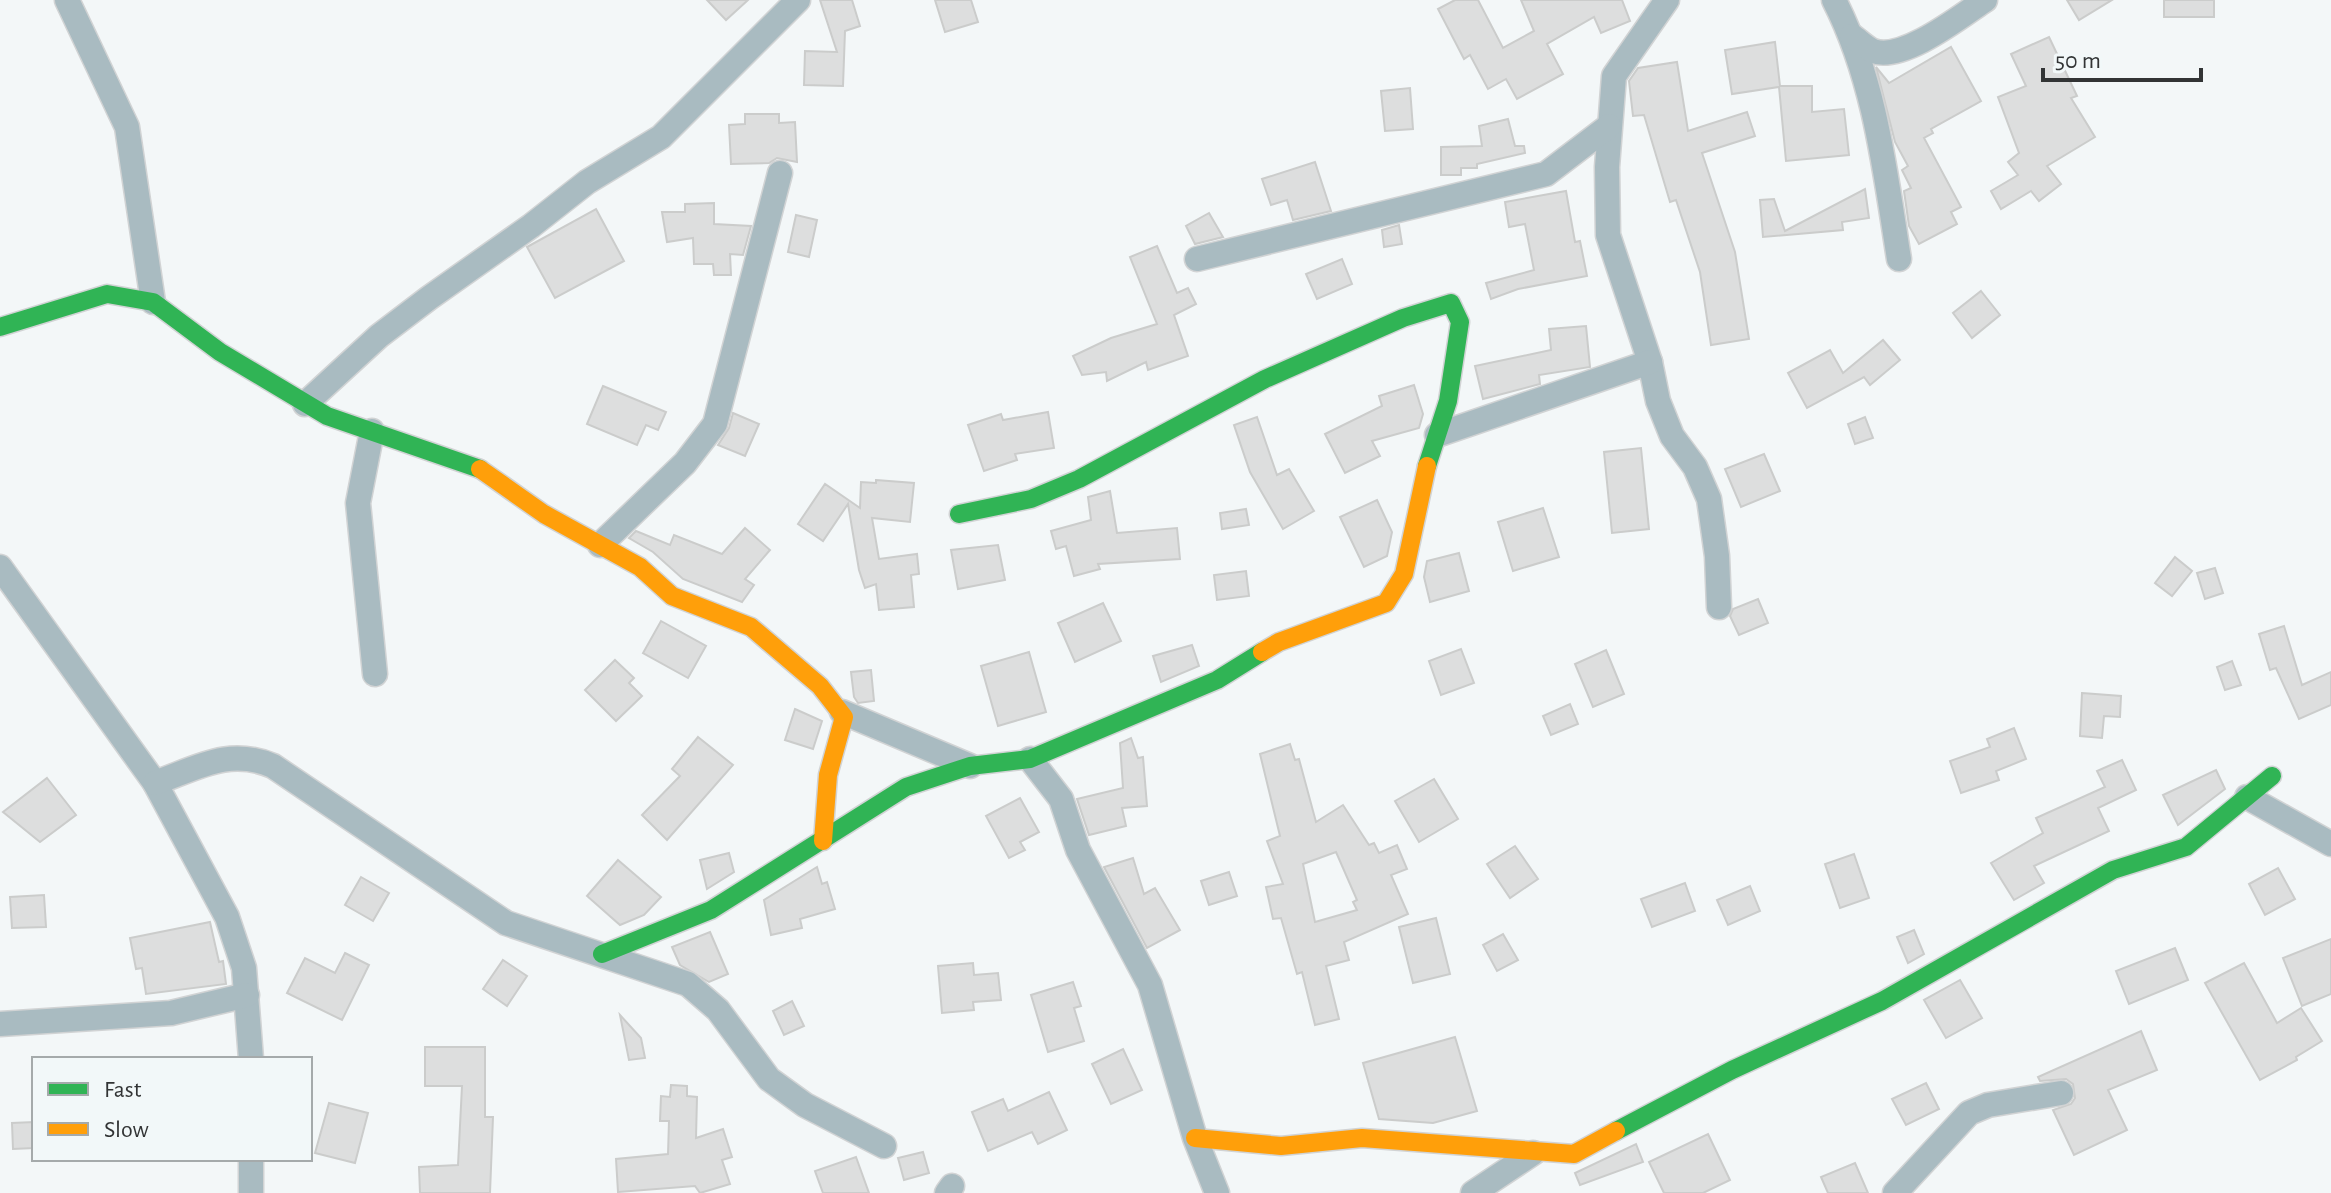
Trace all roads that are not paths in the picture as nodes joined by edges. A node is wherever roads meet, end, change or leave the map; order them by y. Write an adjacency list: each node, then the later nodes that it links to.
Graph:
1 (67, 0): 11 (street)
2 (798, 0): 14 (street)
3 (1667, 0): 7 (street)
4 (1834, 0): 6 (street)
5 (1985, 0): 6 (street)
6 (1852, 36): 10 (street)
7 (1609, 126): 9 (street); 13 (street)
8 (780, 173): 18 (street)
9 (1197, 259)
10 (1899, 259)
11 (153, 302): 12 (street); 14 (street)
12 (0, 327)
13 (1650, 362): 16 (street); 20 (street)
14 (305, 404): 15 (street)
15 (372, 431): 18 (street); 21 (street)
16 (1437, 435): 17 (street); 23 (street)
17 (959, 514)
18 (600, 545): 22 (street)
19 (0, 567): 26 (street)
20 (1719, 607)
21 (375, 674)
22 (842, 712): 24 (street); 28 (street)
23 (1030, 759): 24 (street); 35 (street)
24 (970, 766): 28 (street)
25 (2272, 776): 27 (street)
26 (155, 783): 30 (street); 31 (street)
27 (2247, 797): 29 (street); 37 (street)
28 (823, 841): 30 (street)
29 (2331, 844)
30 (602, 954): 36 (street)
31 (247, 995): 32 (street); 33 (street)
32 (0, 1024)
33 (251, 1057)
34 (2061, 1093): 42 (street)
35 (1195, 1138): 37 (street); 40 (street)
36 (884, 1146)
37 (1533, 1153): 41 (street)
38 (251, 1161): 39 (street)
39 (251, 1193)
40 (1217, 1193)
41 (1473, 1193)
42 (1895, 1193)

